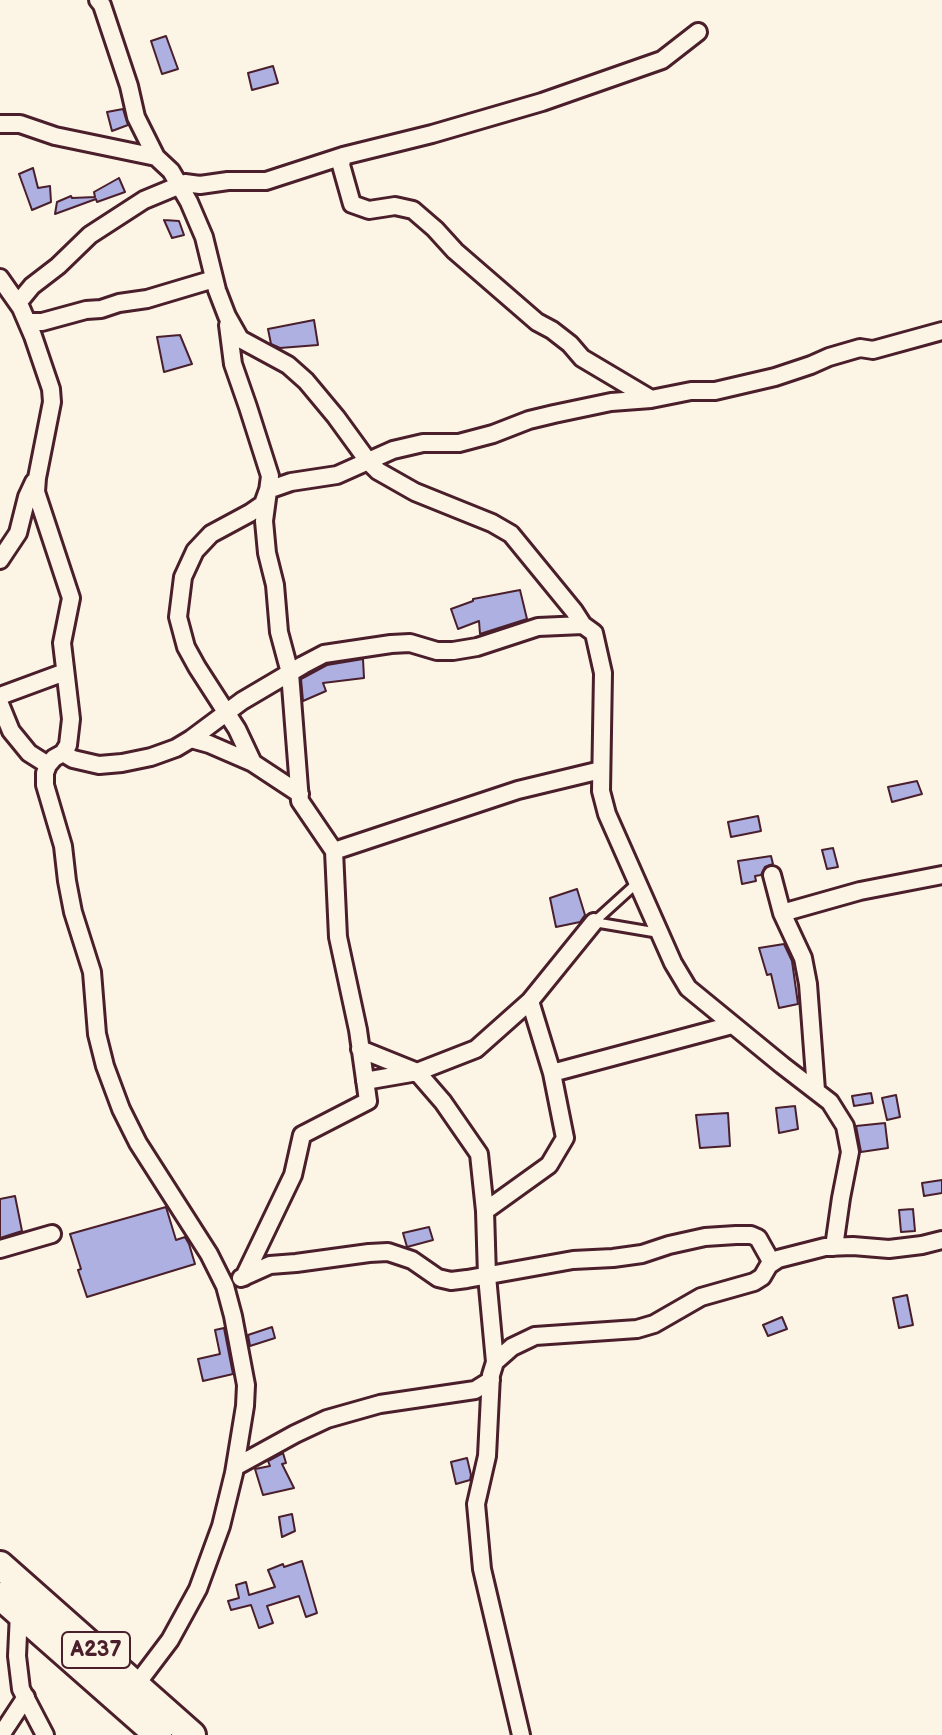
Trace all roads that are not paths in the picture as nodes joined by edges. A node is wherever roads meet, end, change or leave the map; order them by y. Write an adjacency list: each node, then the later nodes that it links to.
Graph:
1 (98, 0): 5 (street)
2 (698, 32): 4 (street)
3 (0, 124): 5 (street)
4 (343, 156): 6 (street); 13 (street)
5 (156, 157): 6 (street)
6 (180, 187): 8 (street); 9 (street)
7 (0, 278): 9 (street)
8 (214, 279): 10 (street); 12 (street)
9 (18, 303): 10 (street)
10 (28, 322): 15 (street)
11 (942, 331): 13 (street)
12 (235, 341): 14 (street); 16 (street)
13 (651, 399): 14 (street)
14 (368, 461): 16 (street); 18 (street)
15 (37, 478): 17 (street); 19 (street)
16 (268, 490): 20 (street); 23 (street)
17 (0, 560)
18 (583, 625): 20 (street); 28 (street)
19 (65, 672): 21 (street); 25 (street)
20 (290, 673): 23 (street); 29 (street)
21 (0, 696)
22 (0, 704): 27 (street)
23 (226, 713): 24 (street); 26 (street)
24 (191, 739): 25 (street); 26 (street)
25 (63, 753): 27 (street)
26 (253, 763): 29 (street)
27 (48, 765): 52 (street)
28 (601, 770): 30 (street); 33 (street)
29 (300, 794): 30 (street)
30 (334, 851): 39 (street)
31 (772, 875): 34 (street)
32 (942, 875): 34 (street)
33 (637, 883): 35 (lane); 36 (street)
34 (782, 913): 43 (street)
35 (594, 922): 36 (lane); 37 (street)
36 (659, 933): 38 (street)
37 (530, 1001): 40 (street); 41 (street)
38 (732, 1025): 41 (street); 43 (street)
39 (360, 1049): 40 (street); 42 (street)
40 (417, 1072): 42 (street); 44 (street)
41 (552, 1073): 44 (street)
42 (365, 1081): 51 (street)
43 (816, 1090): 47 (street)
44 (485, 1211): 50 (street)
45 (52, 1234): 48 (street)
46 (942, 1240): 47 (street)
47 (834, 1247): 49 (street)
48 (0, 1249)
49 (772, 1263): 50 (street); 53 (street)
50 (487, 1276): 51 (street); 53 (street)
51 (244, 1277): 52 (street)
52 (225, 1286): 57 (street)
53 (495, 1362): 54 (street)
54 (491, 1380): 55 (street); 56 (street)
55 (475, 1390): 56 (street); 57 (street)
56 (490, 1400): 66 (street)
57 (235, 1467): 60 (street)
58 (0, 1565): 60 (highway, A237)
59 (10, 1604): 61 (street); 64 (highway, A237)
60 (136, 1685): 65 (highway, A237)
61 (26, 1697): 62 (street); 63 (street)
62 (1, 1735)
63 (45, 1735)
64 (158, 1735)
65 (192, 1735)
66 (521, 1735)

